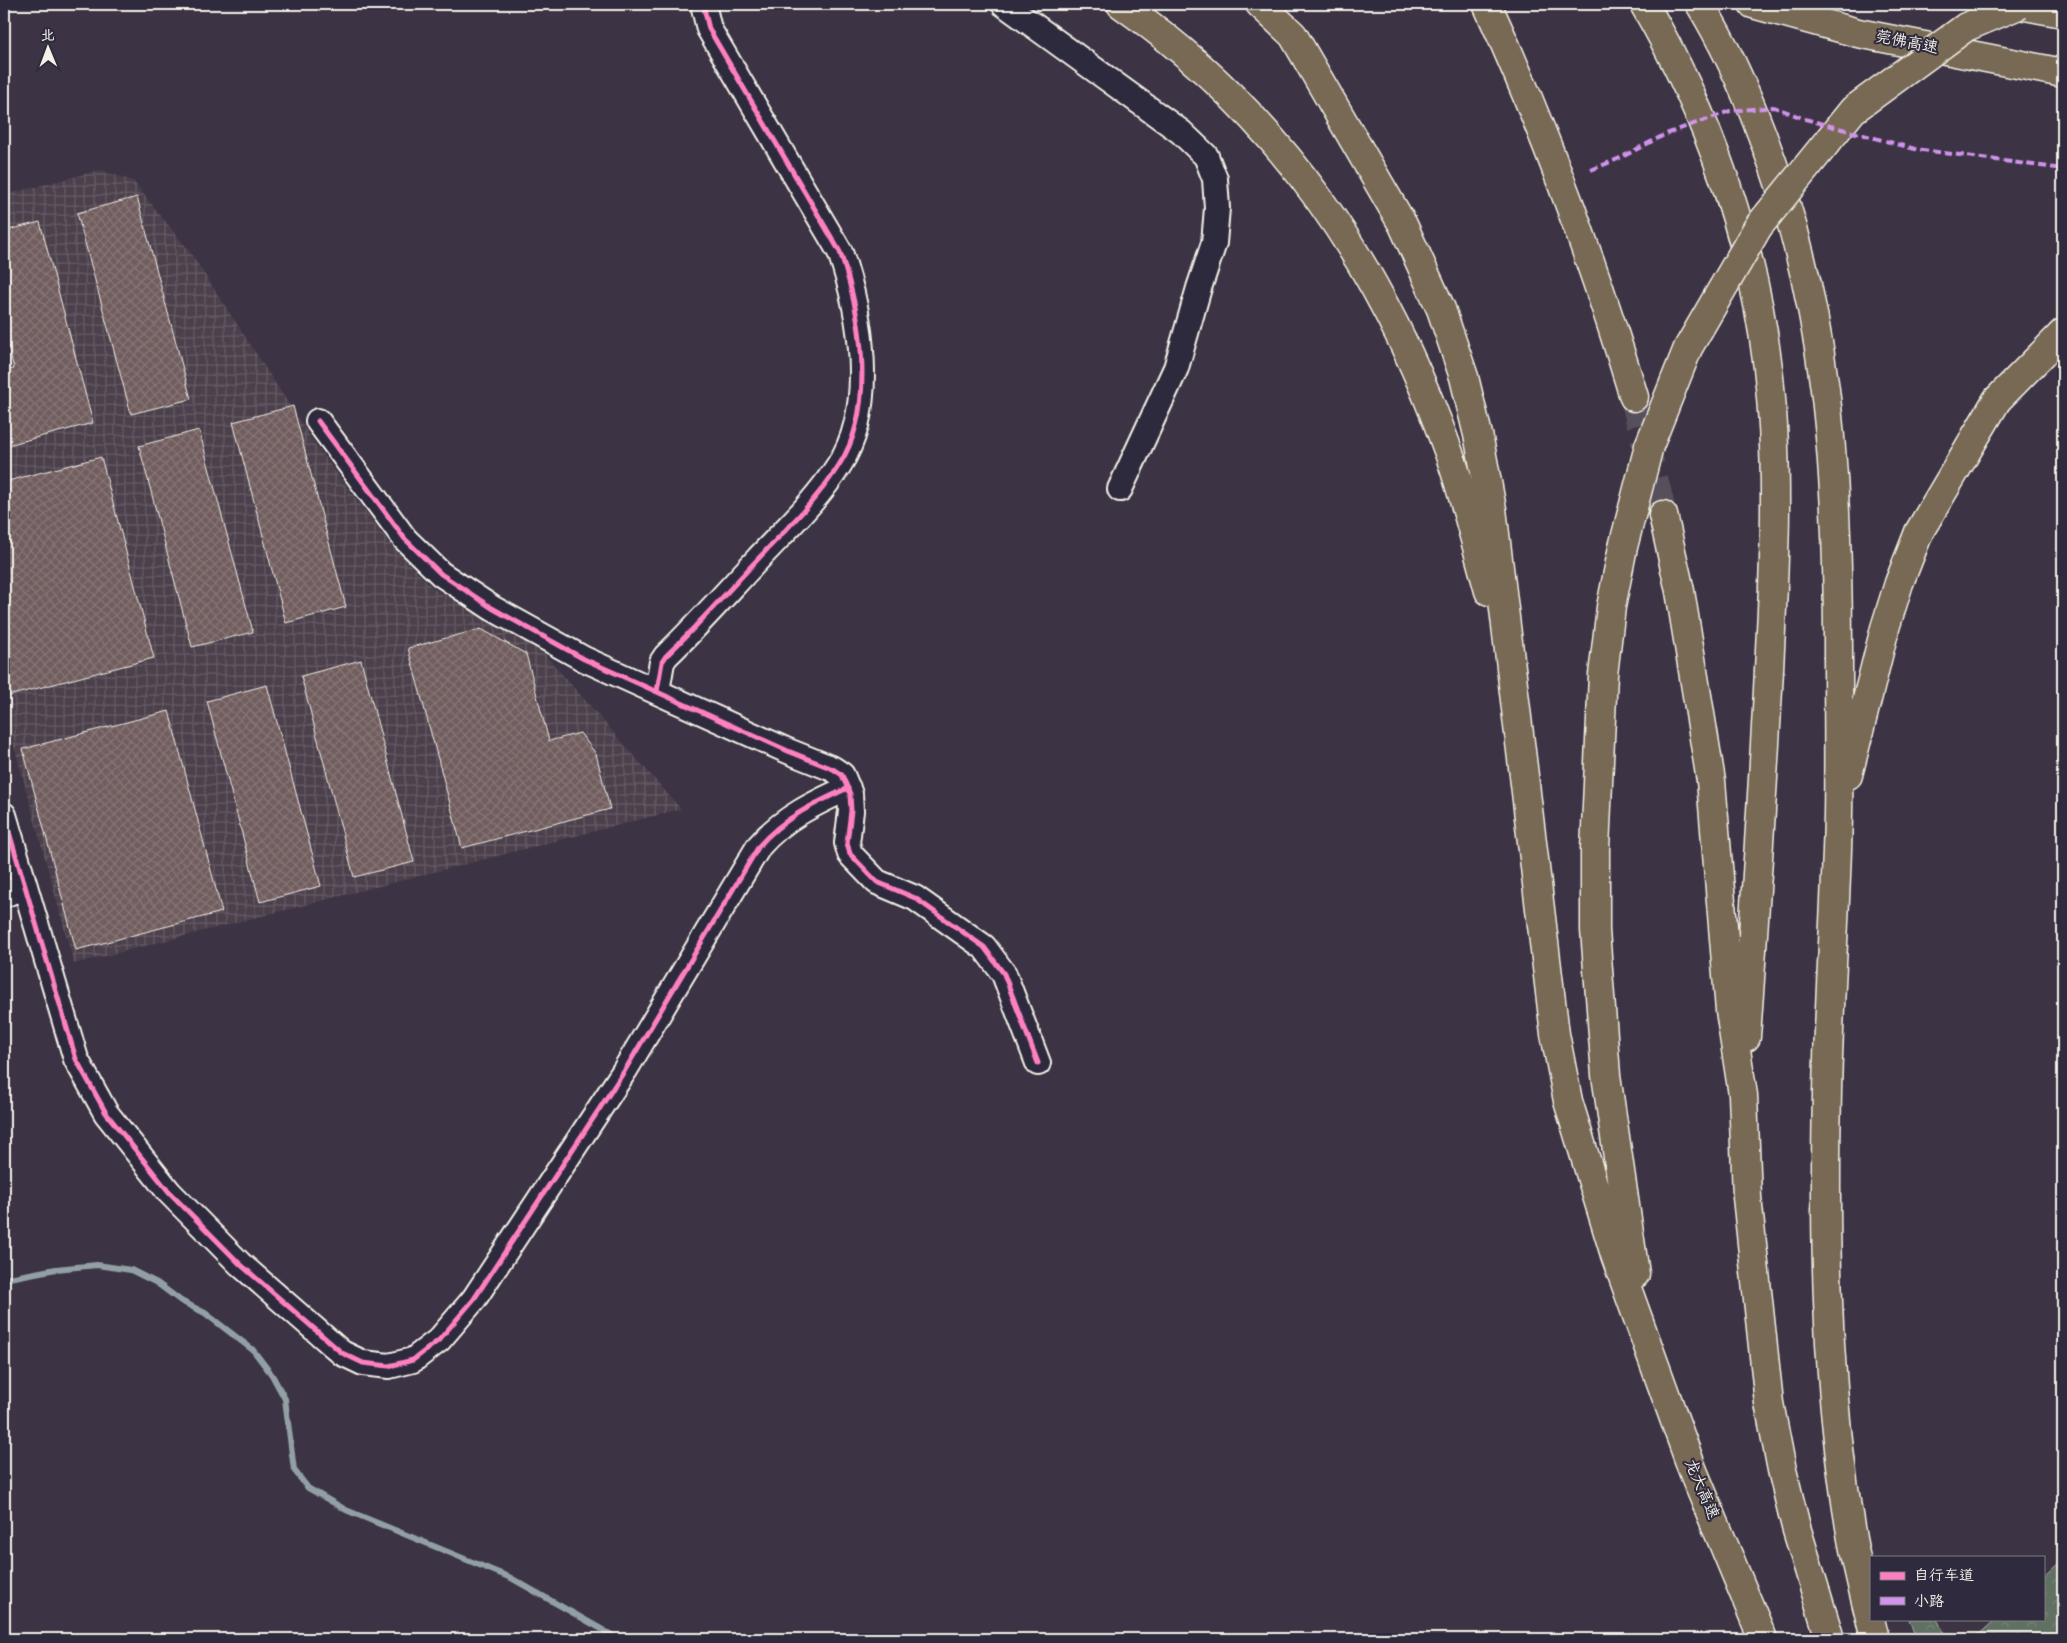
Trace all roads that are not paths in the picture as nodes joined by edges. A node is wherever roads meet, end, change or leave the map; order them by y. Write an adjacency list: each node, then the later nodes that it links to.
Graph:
1 (702, 4): 19 (street)
2 (1004, 4): 16 (street)
3 (1121, 4): 18 (highway)
4 (1260, 4): 18 (highway)
5 (1487, 4): 14 (highway)
6 (1644, 4): 25 (highway)
7 (1700, 4): 22 (highway)
8 (1753, 4): 12 (highway, 莞佛高速)
9 (2014, 4): 11 (highway)
10 (2021, 4): 26 (highway, bridge)
11 (2063, 13)
12 (2063, 73)
13 (2063, 333): 22 (highway)
14 (1634, 397)
15 (318, 422): 19 (street)
16 (1120, 489)
17 (1663, 515): 25 (highway)
18 (1514, 679): 26 (highway)
19 (657, 691): 20 (street)
20 (848, 788): 23 (street); 24 (street)
21 (4, 815): 23 (street)
22 (1838, 818): 27 (highway)
23 (14, 891)
24 (1038, 1063)
25 (1742, 1095): 30 (highway)
26 (1646, 1338): 29 (highway, 龙大高速)
27 (1870, 1618)
28 (1870, 1620): 31 (highway)
29 (1758, 1627)
30 (1830, 1639)
31 (1875, 1639)

